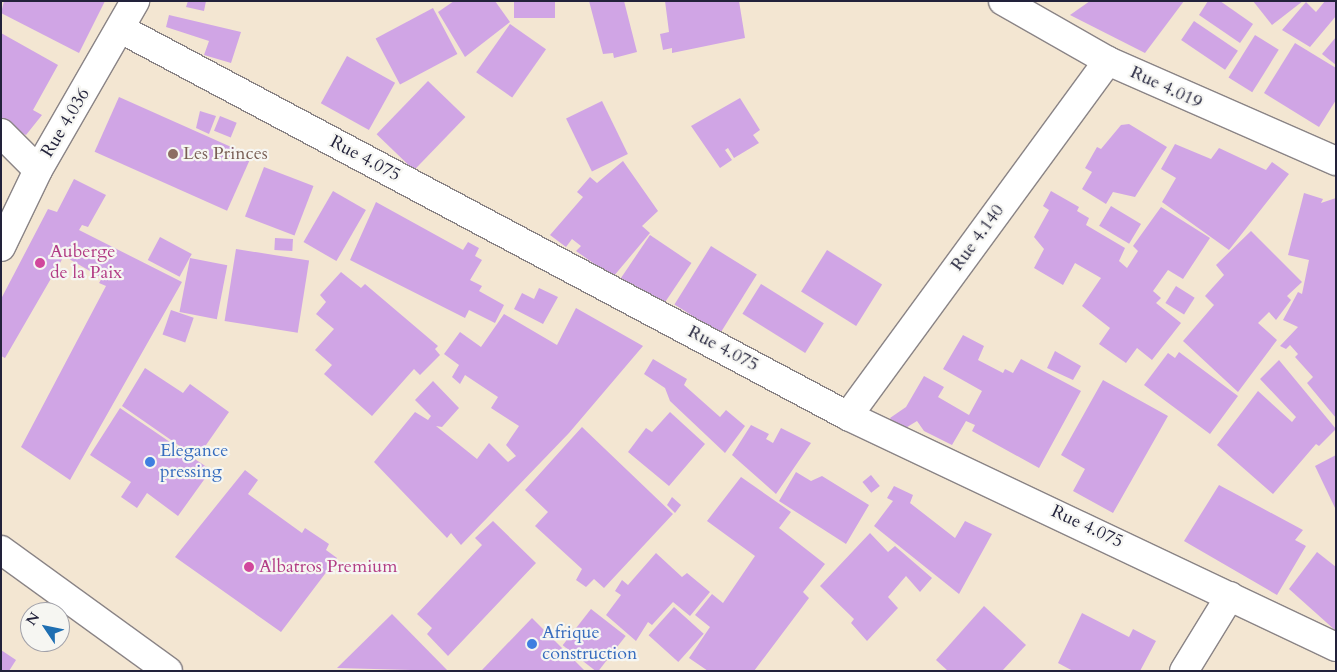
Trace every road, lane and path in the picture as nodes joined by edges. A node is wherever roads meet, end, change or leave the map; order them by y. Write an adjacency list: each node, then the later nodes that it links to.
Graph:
1 (135, 1): 3 (main road, Rue 4.036)
2 (1003, 1): 4 (main road, Rue 4.019)
3 (121, 29): 7 (main road, Rue 4.036); 9 (main road, Rue 4.075)
4 (1108, 61): 6 (main road, Rue 4.019); 9 (main road, Rue 4.140)
5 (1, 133): 7 (main road)
6 (1336, 161)
7 (38, 170): 8 (main road, Rue 4.036)
8 (1, 247)
9 (848, 416): 11 (main road, Rue 4.075)
10 (1, 550): 13 (main road)
11 (1230, 596): 12 (main road, Rue 4.075); 14 (main road)
12 (1336, 647)
13 (168, 671)
14 (1184, 671)

